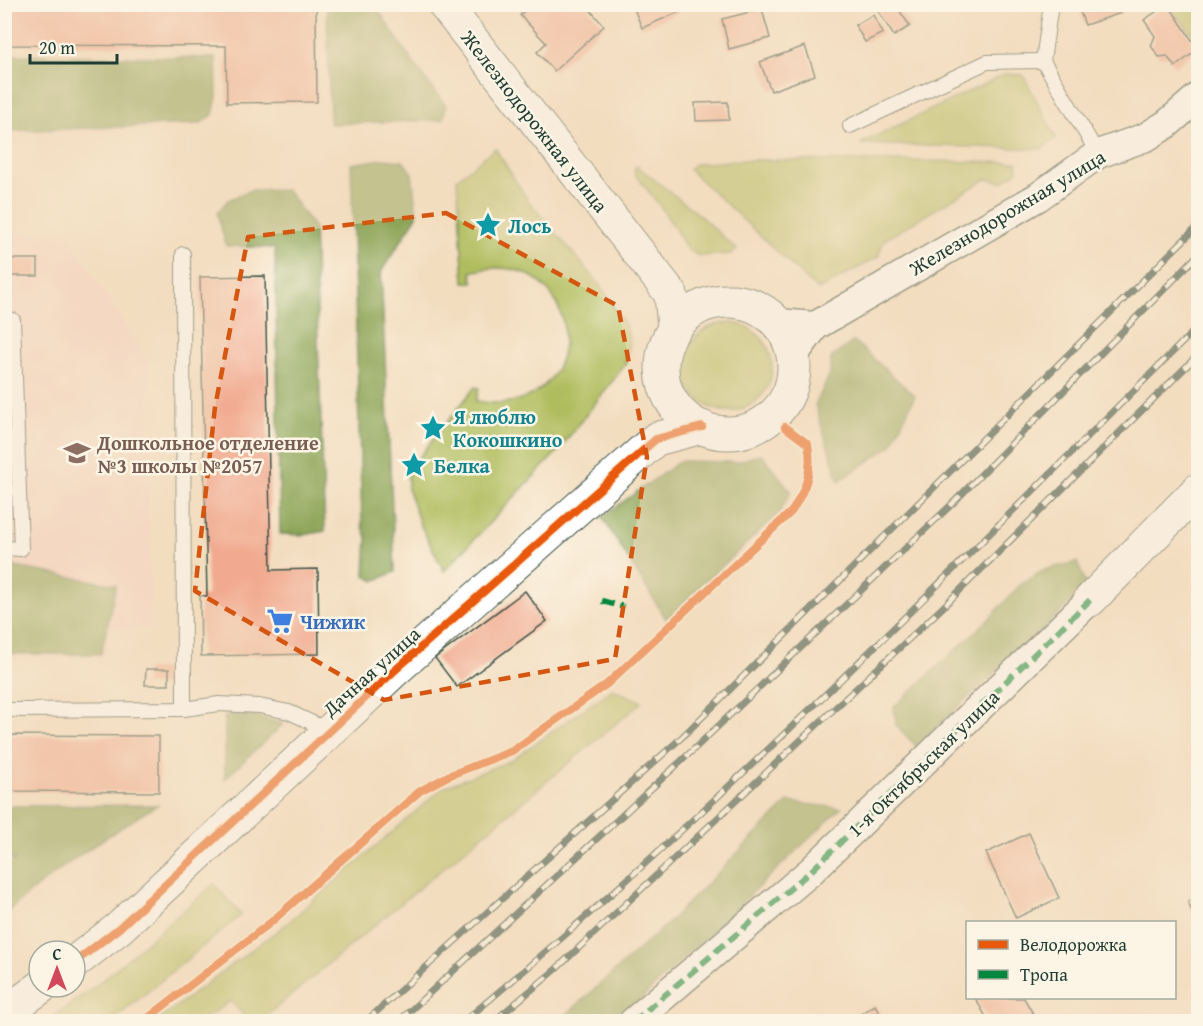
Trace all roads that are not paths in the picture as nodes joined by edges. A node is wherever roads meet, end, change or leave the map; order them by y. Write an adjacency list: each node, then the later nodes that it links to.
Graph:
1 (444, 4): 8 (street, Железнодорожная улица)
2 (1051, 4): 3 (lane)
3 (1043, 61): 5 (lane); 6 (lane)
4 (1198, 97): 6 (street, Железнодорожная улица)
5 (850, 126)
6 (1098, 154): 12 (street, Железнодорожная улица)
7 (183, 254): 21 (lane)
8 (671, 294): 9 (street); 13 (street)
9 (707, 303): 11 (street); 13 (street)
10 (4, 319): 19 (lane)
11 (778, 323): 12 (street); 14 (street)
12 (815, 326): 14 (street, Железнодорожная улица)
13 (674, 328): 15 (street)
14 (793, 356): 16 (street)
15 (669, 395): 16 (street); 17 (street)
16 (702, 427): 17 (street, Дачная улица)
17 (656, 439): 23 (street, Дачная улица)
18 (1198, 490): 20 (street, 1-я Октябрьская улица)
19 (4, 548)
20 (1090, 600): 27 (street, 1-я Октябрьская улица)
21 (184, 709): 22 (lane); 23 (lane)
22 (4, 710)
23 (330, 731): 24 (street, Дачная улица)
24 (87, 953)
25 (27, 997): 26 (street)
26 (4, 1014)
27 (633, 1022)

